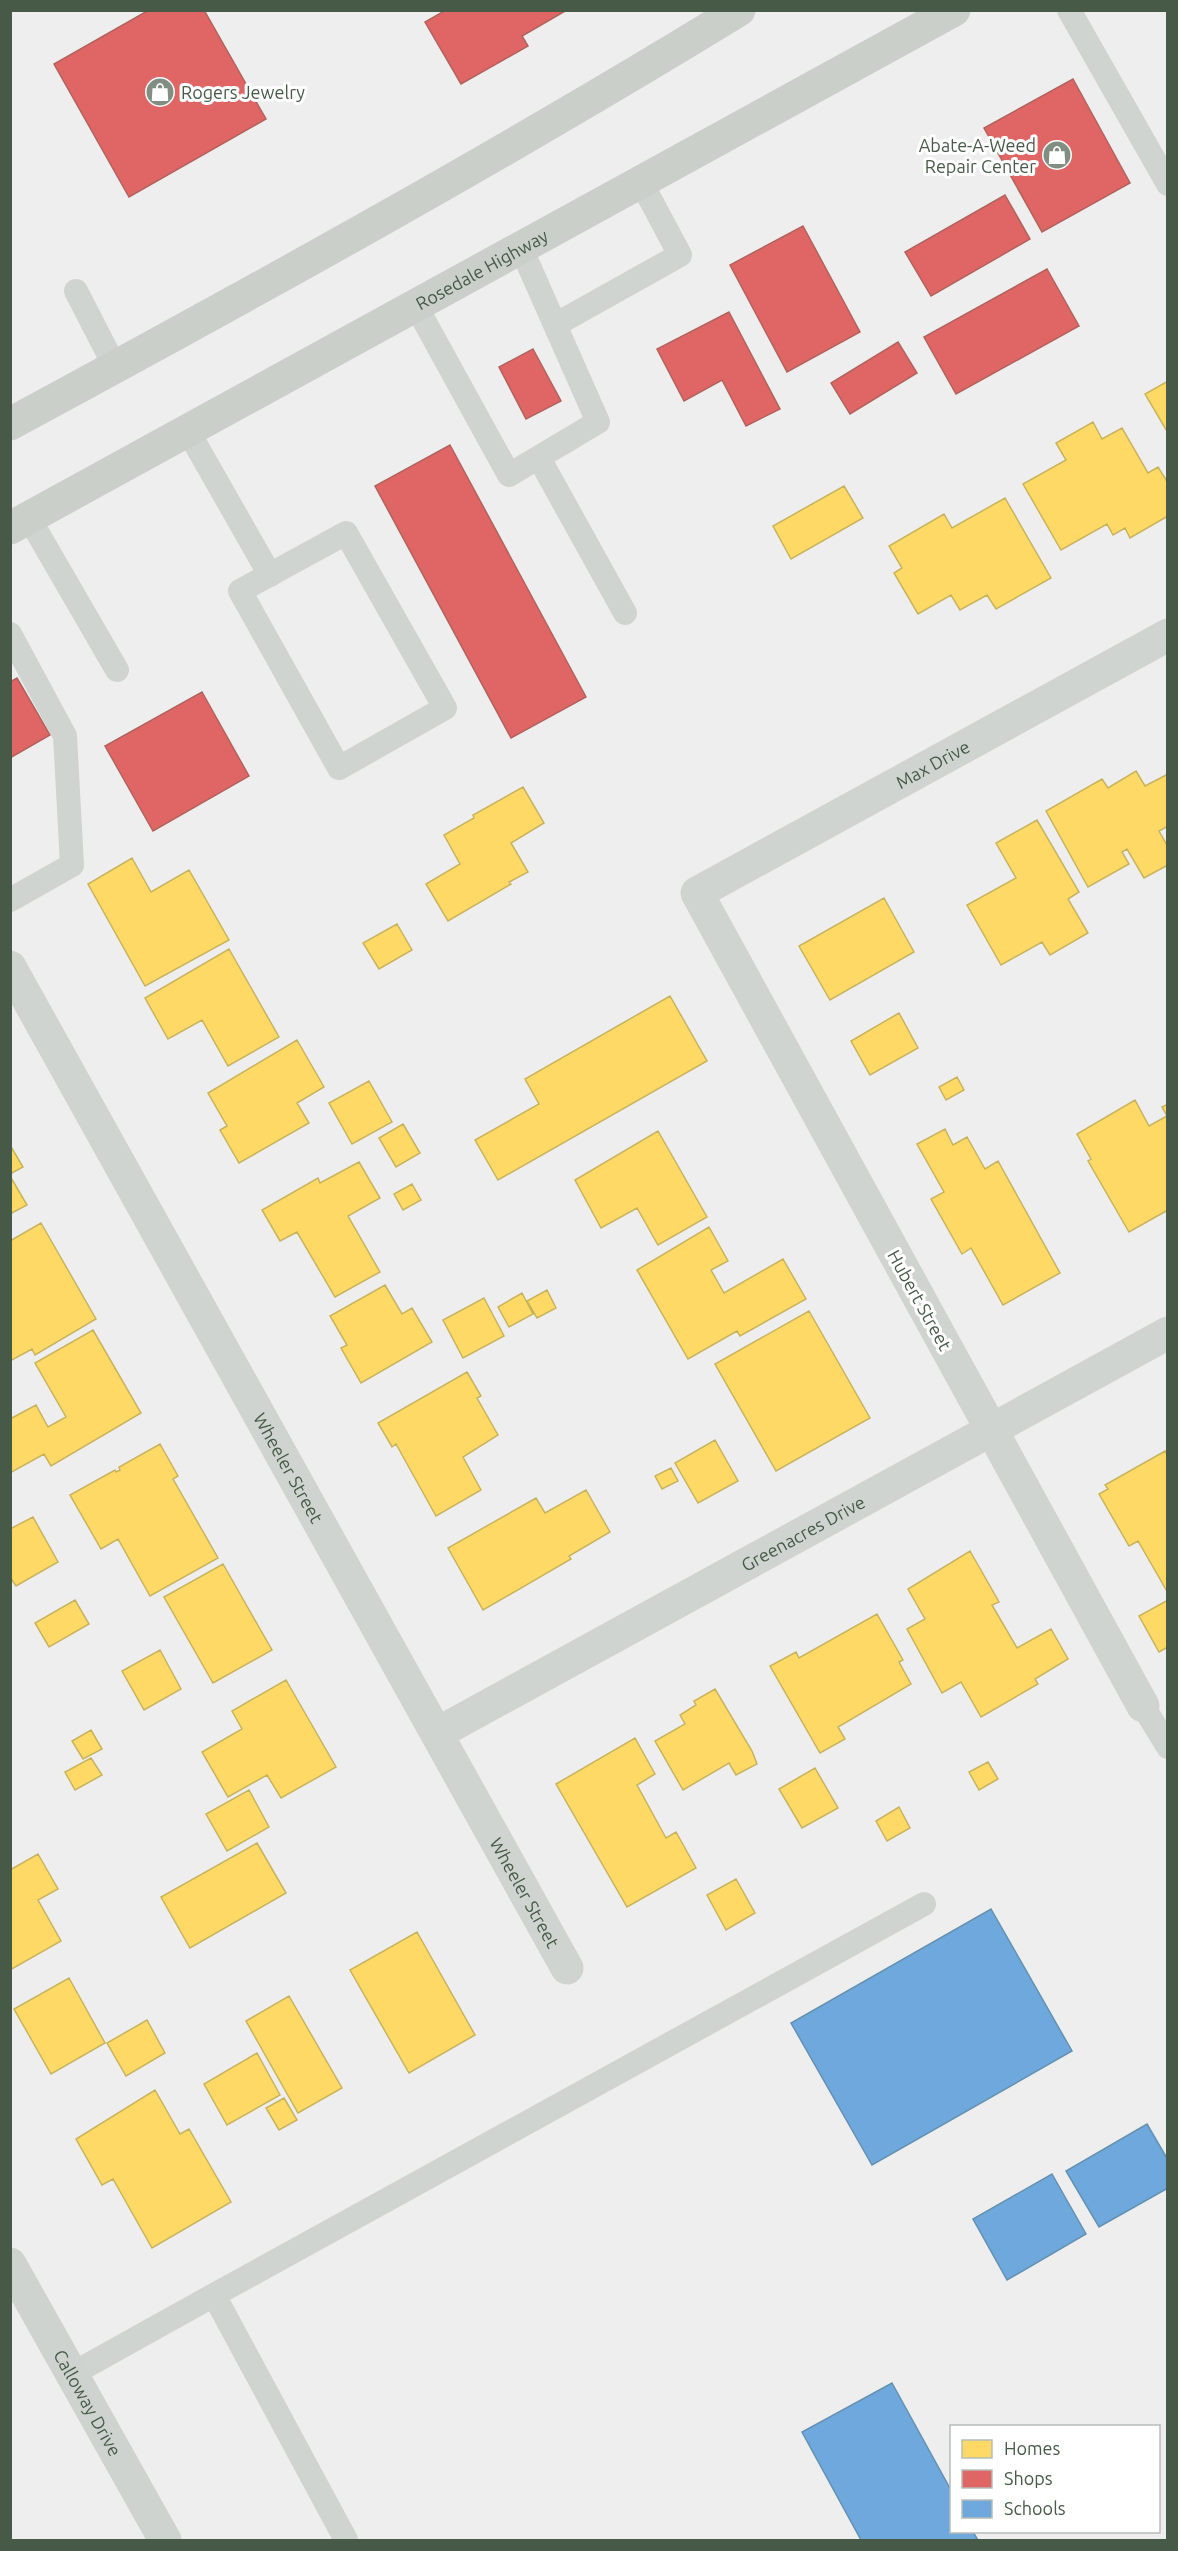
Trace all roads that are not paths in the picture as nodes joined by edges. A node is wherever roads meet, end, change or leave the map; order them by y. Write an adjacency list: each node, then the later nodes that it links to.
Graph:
1 (739, 10): 10 (main road)
2 (954, 10): 4 (main road, Rosedale Highway)
3 (1069, 10): 5 (lane)
4 (641, 182): 6 (main road, Rosedale Highway); 9 (lane)
5 (1167, 184)
6 (521, 248): 8 (main road, Rosedale Highway); 9 (lane)
7 (76, 291): 10 (lane)
8 (416, 306): 12 (main road, Rosedale Highway); 13 (lane)
9 (555, 325): 13 (lane)
10 (115, 367): 11 (main road)
11 (10, 424)
12 (188, 430): 14 (main road, Rosedale Highway); 15 (lane)
13 (539, 458): 16 (lane)
14 (20, 523): 19 (lane)
15 (270, 574): 15 (lane)
16 (625, 613)
17 (10, 634): 21 (lane)
18 (1167, 635): 20 (street, Max Drive)
19 (117, 670)
20 (697, 893): 24 (street, Hubert Street)
21 (10, 900)
22 (10, 967): 26 (street, Wheeler Street)
23 (1167, 1333): 24 (street, Greenacres Drive)
24 (992, 1430): 25 (street, Hubert Street); 26 (street, Greenacres Drive)
25 (1143, 1706): 27 (lane)
26 (438, 1733): 29 (street, Wheeler Street)
27 (1167, 1747)
28 (924, 1904): 31 (lane)
29 (567, 1968)
30 (10, 2264): 32 (main road, Calloway Drive)
31 (214, 2295): 32 (lane); 34 (lane)
32 (72, 2374): 33 (main road, Calloway Drive)
33 (165, 2541)
34 (346, 2541)

